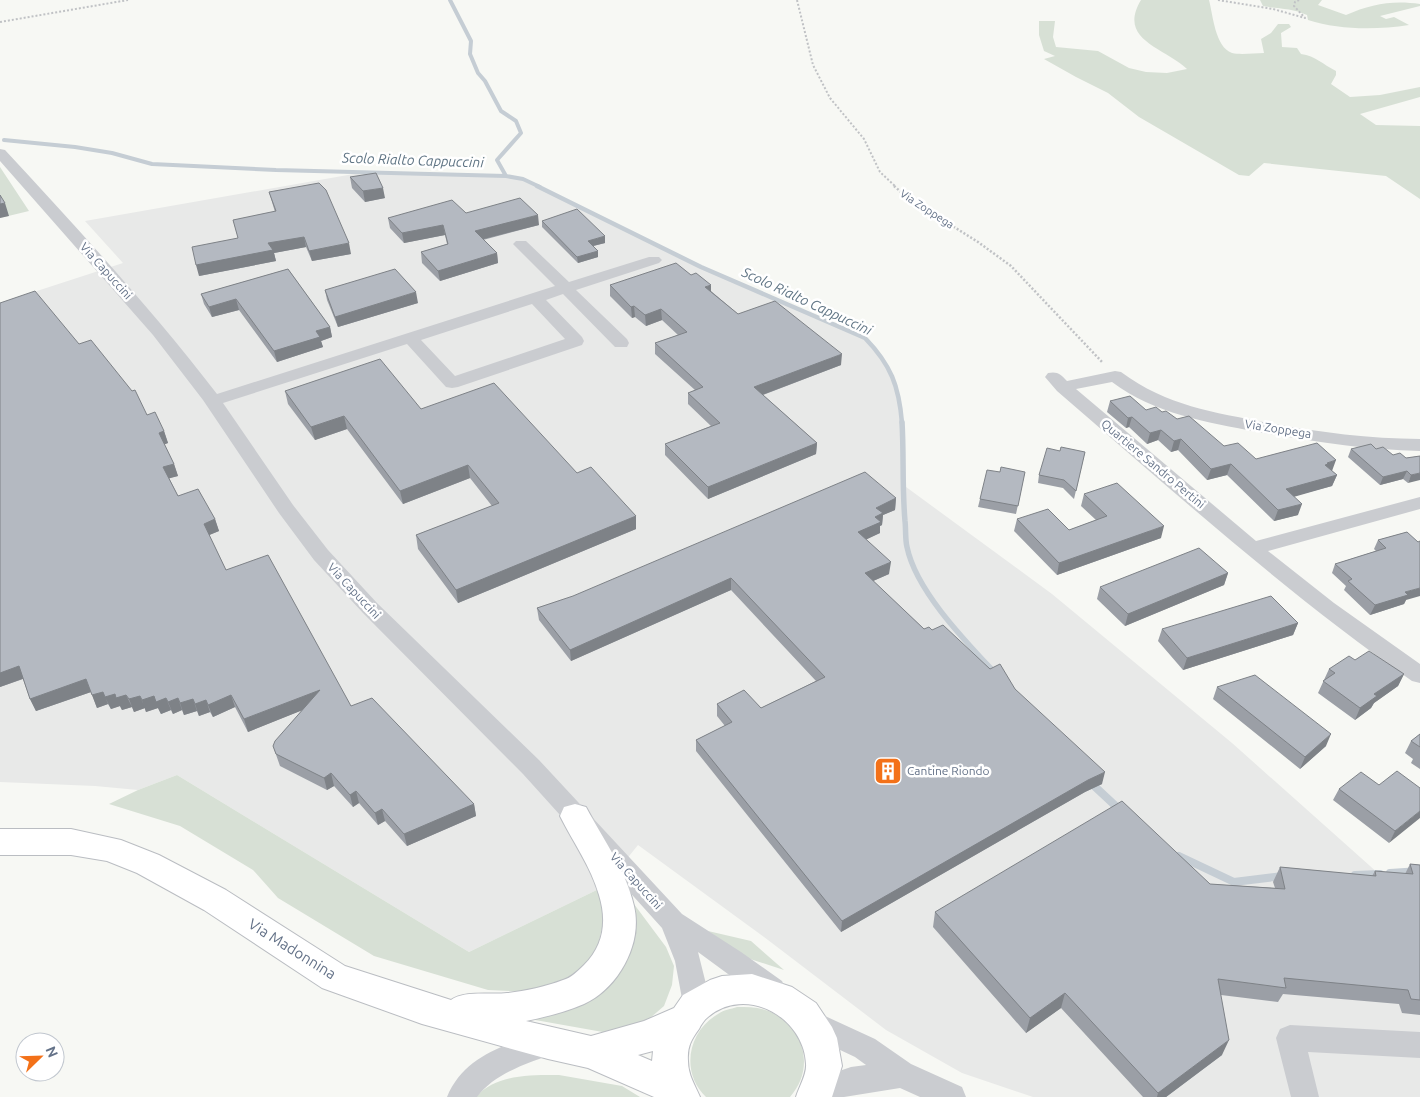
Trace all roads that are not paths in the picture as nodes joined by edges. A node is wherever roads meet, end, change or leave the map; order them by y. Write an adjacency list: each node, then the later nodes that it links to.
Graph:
1 (0, 153): 9 (street, Via Capuccini)
2 (521, 244): 4 (street)
3 (654, 260): 4 (street)
4 (566, 288): 5 (street); 7 (street)
5 (535, 298): 6 (street); 6 (street)
6 (410, 338): 9 (street)
7 (621, 343)
8 (1059, 382): 10 (street, Via Zoppega); 12 (street, Quartiere Sandro Pertini)
9 (212, 401): 14 (street, Via Capuccini)
10 (1420, 445)
11 (1420, 504): 12 (street)
12 (1253, 549): 13 (street, Quartiere Sandro Pertini)
13 (1420, 675)
14 (575, 816): 16 (street, Via Capuccini); 18 (main road)
15 (0, 842): 18 (main road, Via Madonnina)
16 (673, 922): 17 (street, Via Capuccini); 19 (street, Via Capuccini)
17 (778, 995): 19 (main road, Via Madonnina); 20 (main road, Via Madonnina)
18 (422, 1008): 21 (main road, Via Madonnina)
19 (689, 1012): 23 (main road, Via Madonnina); 25 (main road)
20 (812, 1023): 24 (street); 26 (main road)
21 (548, 1043): 23 (main road, Via Madonnina); 27 (street)
22 (1420, 1045): 29 (street)
23 (591, 1052): 25 (main road, Via Madonnina)
24 (901, 1074): 26 (street); 28 (street)
25 (679, 1093)
26 (815, 1095)
27 (461, 1097)
28 (952, 1097)
29 (1306, 1097)

